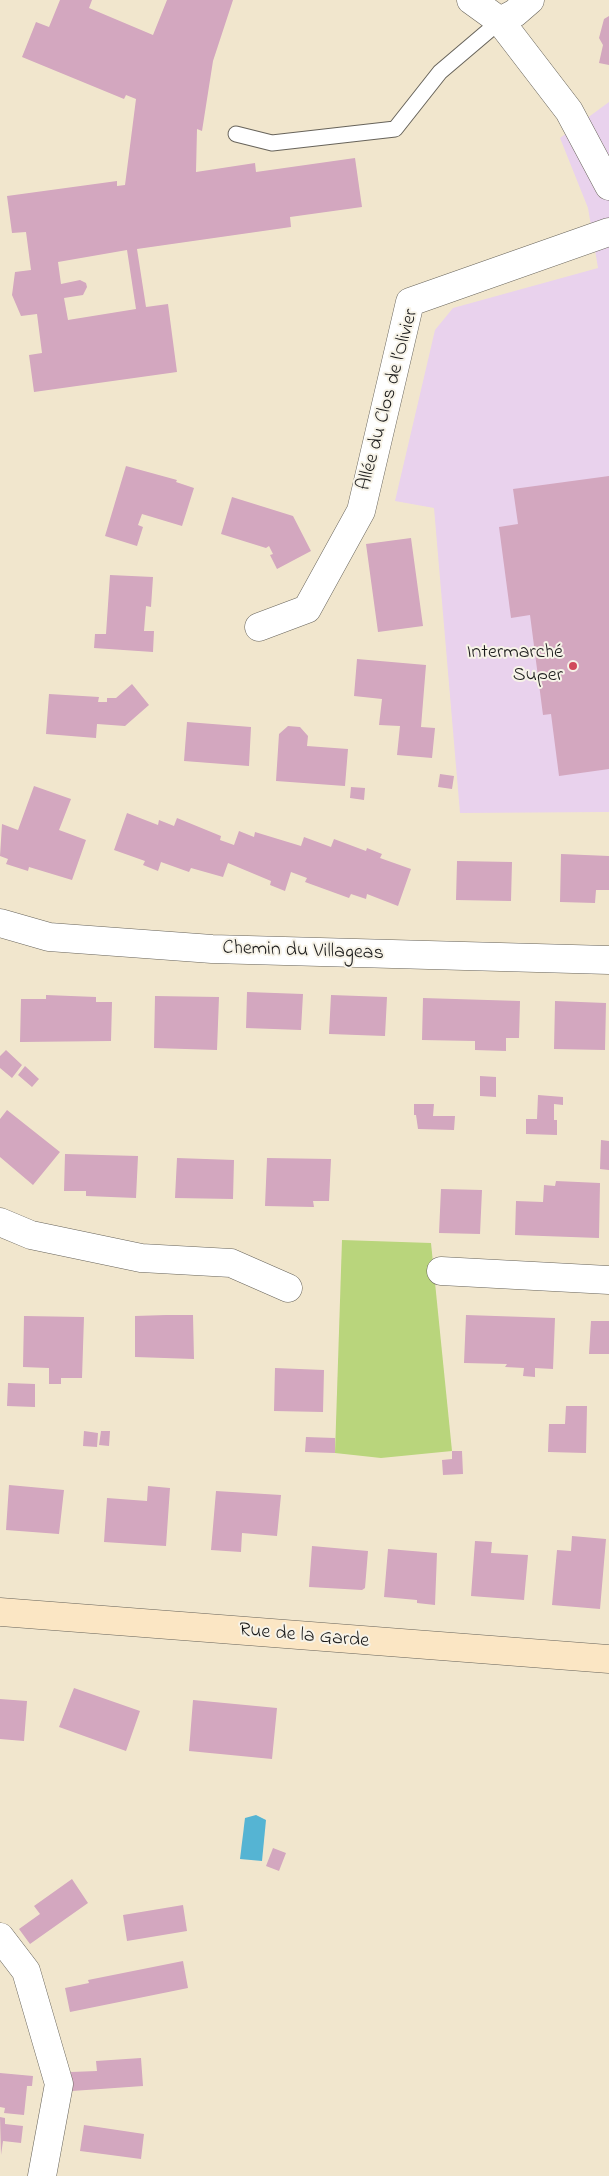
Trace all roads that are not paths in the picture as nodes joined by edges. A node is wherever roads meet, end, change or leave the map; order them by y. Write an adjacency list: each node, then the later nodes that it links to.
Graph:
1 (472, 0): 3 (street)
2 (530, 0): 3 (street)
3 (500, 21): 4 (lane); 5 (street)
4 (236, 134)
5 (609, 186)
6 (609, 232): 7 (street, Allée du Clos de l’Olivier)
7 (259, 626)
8 (0, 923): 9 (street, Chemin du Villageas)
9 (609, 960)
10 (0, 1222): 13 (street)
11 (441, 1271): 12 (street)
12 (609, 1280)
13 (288, 1288)
14 (0, 1612): 15 (main road, Rue de la Garde)
15 (609, 1659)
16 (0, 1937): 17 (street)
17 (42, 2176)

